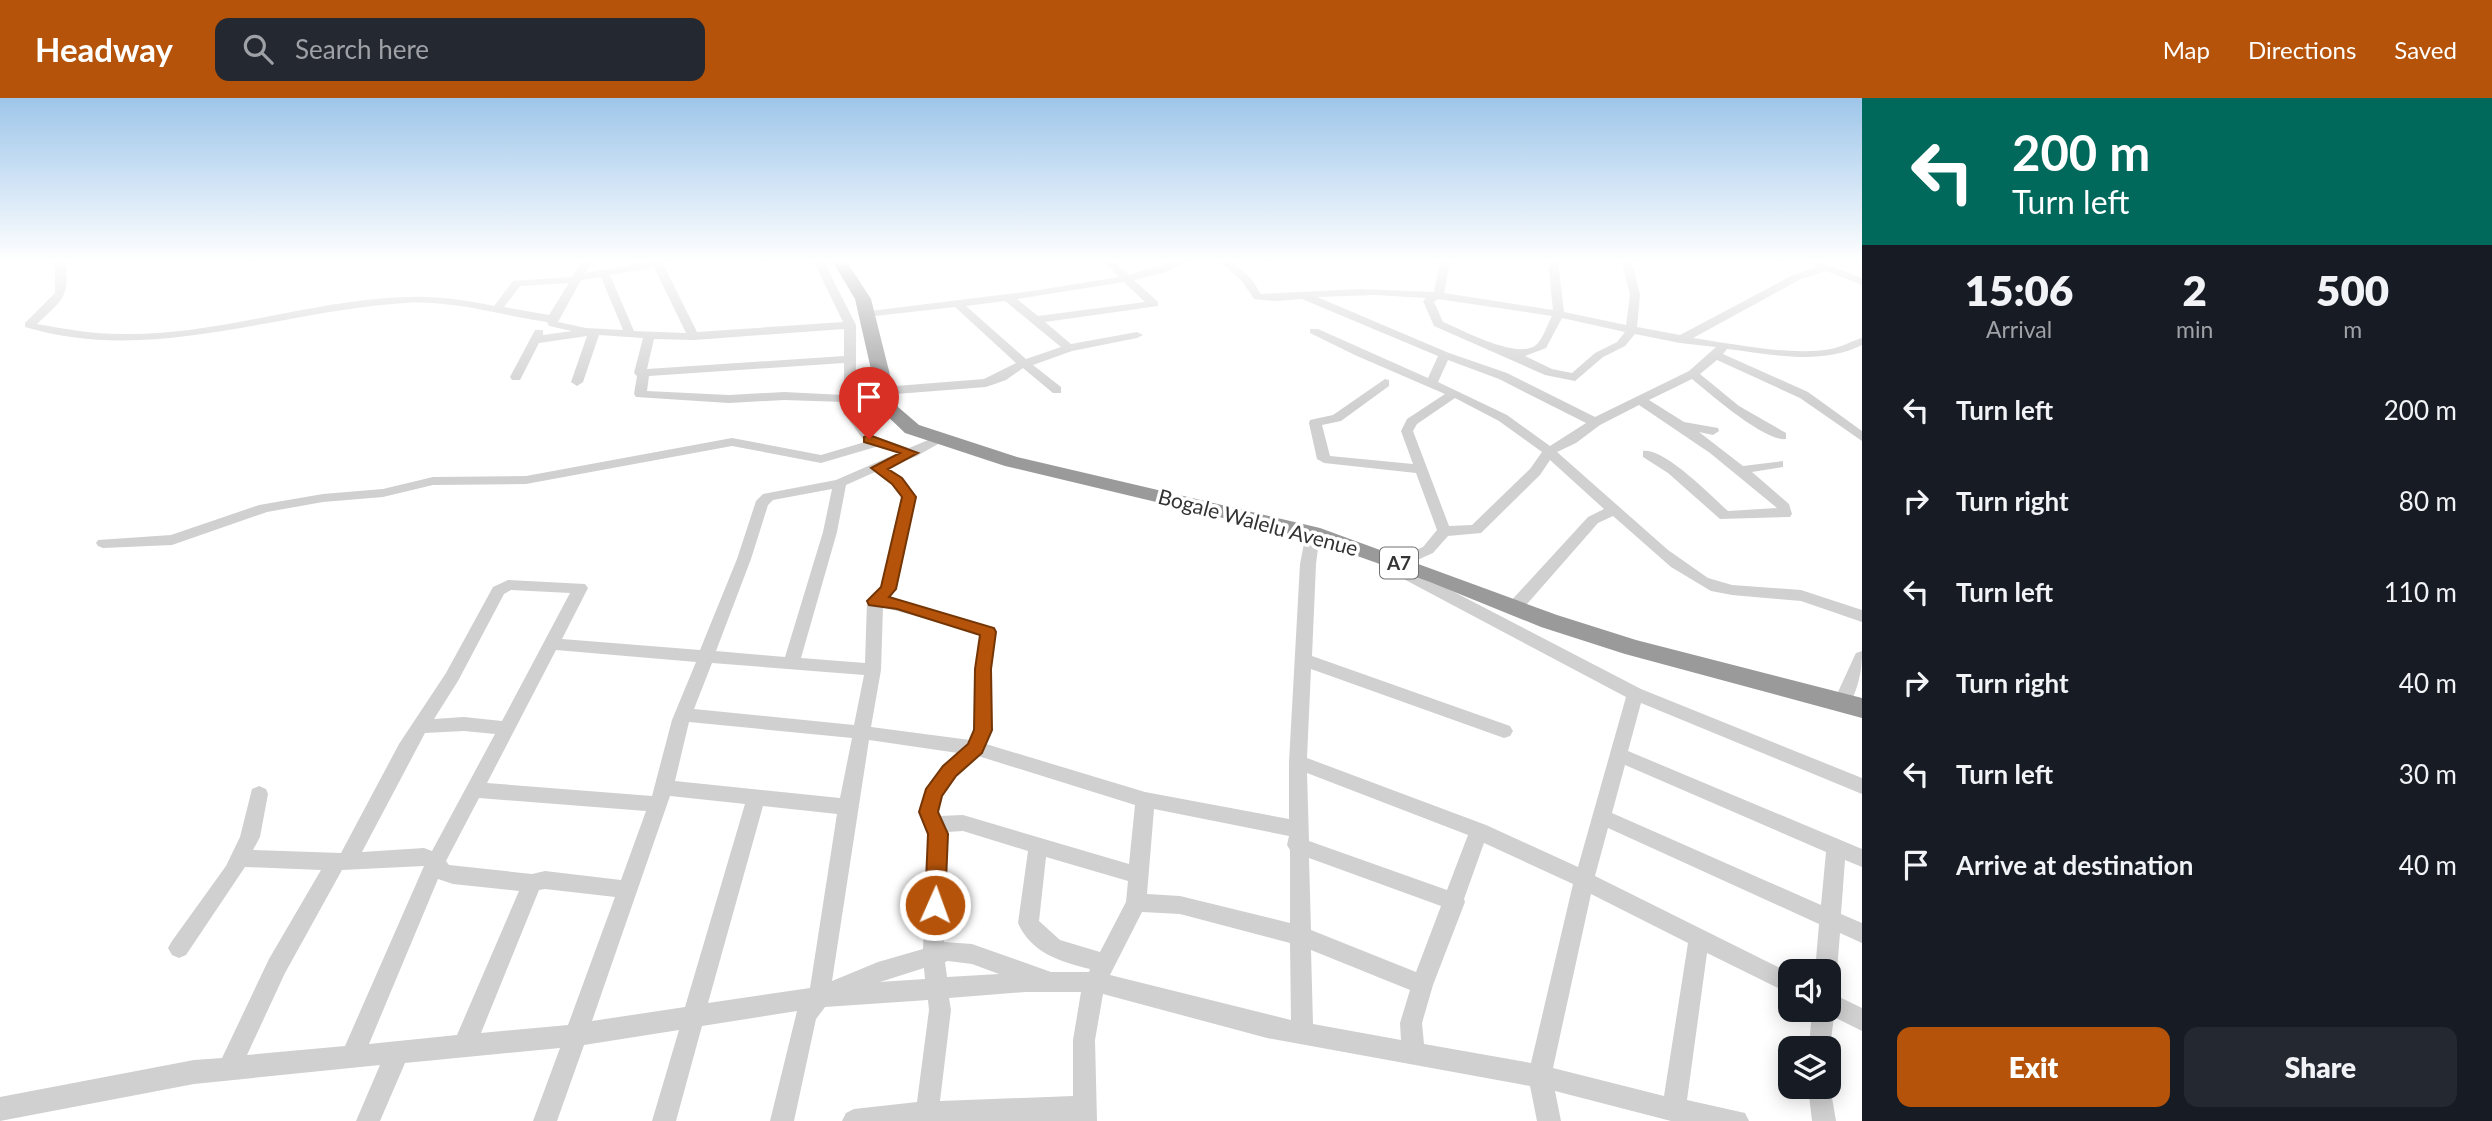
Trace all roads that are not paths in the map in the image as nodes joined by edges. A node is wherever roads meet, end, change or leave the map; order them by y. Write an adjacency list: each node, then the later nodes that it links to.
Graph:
1 (46, 310): 2 (street)
2 (317, 310)
3 (496, 310): 22 (street)
4 (560, 310): 22 (street)
5 (620, 310): 27 (street)
6 (681, 310): 30 (street)
7 (843, 310): 23 (street)
8 (865, 310): 20 (highway, A7)
9 (901, 310): 20 (street)
10 (964, 310): 39 (street)
11 (1023, 310): 21 (street)
12 (1112, 310): 21 (street)
13 (1338, 310): 37 (street)
14 (1432, 310): 36 (street)
15 (1535, 310): 19 (street)
16 (1559, 310): 19 (street)
17 (1633, 310): 25 (street)
18 (1736, 310): 32 (street)
19 (1559, 313): 25 (street); 36 (street)
20 (866, 314): 47 (highway, A7)
21 (1036, 320): 34 (street)
22 (553, 322): 26 (street); 31 (street)
23 (850, 325): 30 (street); 38 (street)
24 (1314, 331): 45 (street)
25 (1631, 331): 32 (street); 36 (street)
26 (594, 332): 27 (street); 31 (street); 43 (street)
27 (630, 334): 29 (street)
28 (1137, 335): 34 (street)
29 (649, 336): 30 (street); 40 (street)
30 (694, 337)
31 (534, 340): 42 (street)
32 (1680, 340): 35 (street)
33 (1862, 342): 35 (street)
34 (1069, 348): 39 (street)
35 (1720, 350): 41 (street); 56 (street)
36 (1512, 354)
37 (1445, 355): 45 (street); 51 (street)
38 (850, 359): 40 (street); 49 (street)
39 (1023, 363): 46 (street); 47 (street)
40 (644, 373): 49 (street)
41 (1693, 374): 50 (street); 55 (street)
42 (516, 377)
43 (576, 383)
44 (1385, 383): 63 (street)
45 (1431, 383): 48 (street)
46 (1057, 390)
47 (883, 391): 54 (highway, A7)
48 (1454, 393): 58 (street); 63 (street)
49 (850, 399): 57 (street)
50 (1641, 401): 51 (street); 52 (street)
51 (1595, 422): 58 (street)
52 (1682, 426): 53 (street); 64 (street)
53 (1713, 431)
54 (927, 435): 59 (street); 68 (highway, Bogale Walelu Avenue / A7)
55 (1781, 436)
56 (1862, 437)
57 (883, 445): 59 (street); 69 (street)
58 (1549, 451): 66 (street); 67 (street)
59 (912, 453): 62 (street)
60 (1648, 454): 64 (street)
61 (1778, 464): 64 (street)
62 (878, 468): 65 (street); 72 (street)
63 (1420, 469): 67 (street)
64 (1741, 470)
65 (840, 483): 76 (street); 79 (street)
66 (1614, 510): 73 (street); 74 (street)
67 (1444, 531): 71 (street)
68 (1312, 533): 70 (highway, Bogale Walelu Avenue / A7); 78 (street)
69 (103, 543)
70 (1359, 549): 71 (highway, Bogale Walelu Avenue / A7); 81 (street)
71 (1397, 563): 73 (highway, Bogale Walelu Avenue / A7)
72 (874, 601): 80 (street); 88 (street)
73 (1515, 607): 82 (highway, Bogale Walelu Avenue / A7)
74 (1862, 616)
75 (551, 644): 76 (street); 84 (street); 85 (street)
76 (708, 656): 79 (street); 83 (street)
77 (1862, 657): 82 (street)
78 (1304, 660): 86 (street); 90 (street)
79 (791, 663): 80 (street)
80 (873, 670): 87 (street)
81 (1635, 694): 89 (street); 91 (street)
82 (1852, 705)
83 (683, 715): 87 (street); 94 (street)
84 (419, 727): 85 (street); 106 (street)
85 (505, 729): 92 (street)
86 (1504, 731)
87 (860, 732): 88 (street); 97 (street)
88 (975, 748): 96 (street); 99 (street)
89 (1619, 755): 98 (street); 103 (street)
90 (1298, 762): 100 (street); 101 (street)
91 (1862, 786)
92 (477, 790): 94 (street); 107 (street)
93 (259, 794): 104 (street)
94 (660, 796): 95 (street); 111 (street)
95 (756, 797): 97 (street); 128 (street)
96 (1145, 800): 101 (street); 108 (street)
97 (848, 807): 126 (street)
98 (1602, 817): 109 (street); 114 (street)
99 (934, 824): 102 (street); 119 (street)
100 (1479, 831): 109 (street); 112 (street)
101 (1297, 837): 112 (street); 116 (street)
102 (1038, 846): 108 (street); 121 (street)
103 (1836, 847): 105 (street); 114 (street)
104 (239, 858): 106 (street); 118 (street)
105 (1862, 858)
106 (342, 862): 107 (street); 136 (street)
107 (436, 862): 110 (street); 135 (street)
108 (1139, 876): 113 (street)
109 (1584, 880): 117 (street); 137 (street)
110 (532, 883): 111 (street); 132 (street)
111 (627, 890): 131 (street)
112 (1455, 902): 124 (street)
113 (1136, 903): 116 (street); 121 (street)
114 (1830, 918): 115 (street); 120 (street)
115 (1862, 933)
116 (1298, 935): 124 (street); 130 (street)
117 (1699, 938): 122 (street); 140 (street)
118 (179, 948)
119 (933, 953): 123 (street); 125 (street); 126 (street)
120 (1827, 959)
121 (1100, 973): 123 (street); 130 (street); 141 (street)
122 (1778, 978)
123 (1052, 982): 125 (street)
124 (1422, 985): 134 (street)
125 (937, 988): 126 (street); 142 (street)
126 (819, 997): 128 (street); 146 (street)
127 (1841, 1009): 129 (street)
128 (695, 1018): 131 (street); 145 (street)
129 (1862, 1020)
130 (1302, 1032): 134 (street)
131 (576, 1035): 132 (street); 144 (street)
132 (464, 1046): 133 (street)
133 (398, 1052): 135 (street); 143 (street)
134 (1414, 1052): 137 (street)
135 (352, 1056): 136 (street)
136 (229, 1068): 139 (street)
137 (1540, 1076): 140 (street); 148 (street)
138 (1821, 1099): 150 (street)
139 (0, 1109)
140 (1674, 1110): 149 (street)
141 (1085, 1114): 142 (street)
142 (927, 1117): 147 (street)
143 (368, 1121)
144 (545, 1121)
145 (664, 1121)
146 (782, 1121)
147 (854, 1121)
148 (1549, 1121)
149 (1737, 1121)
150 (1824, 1121)

